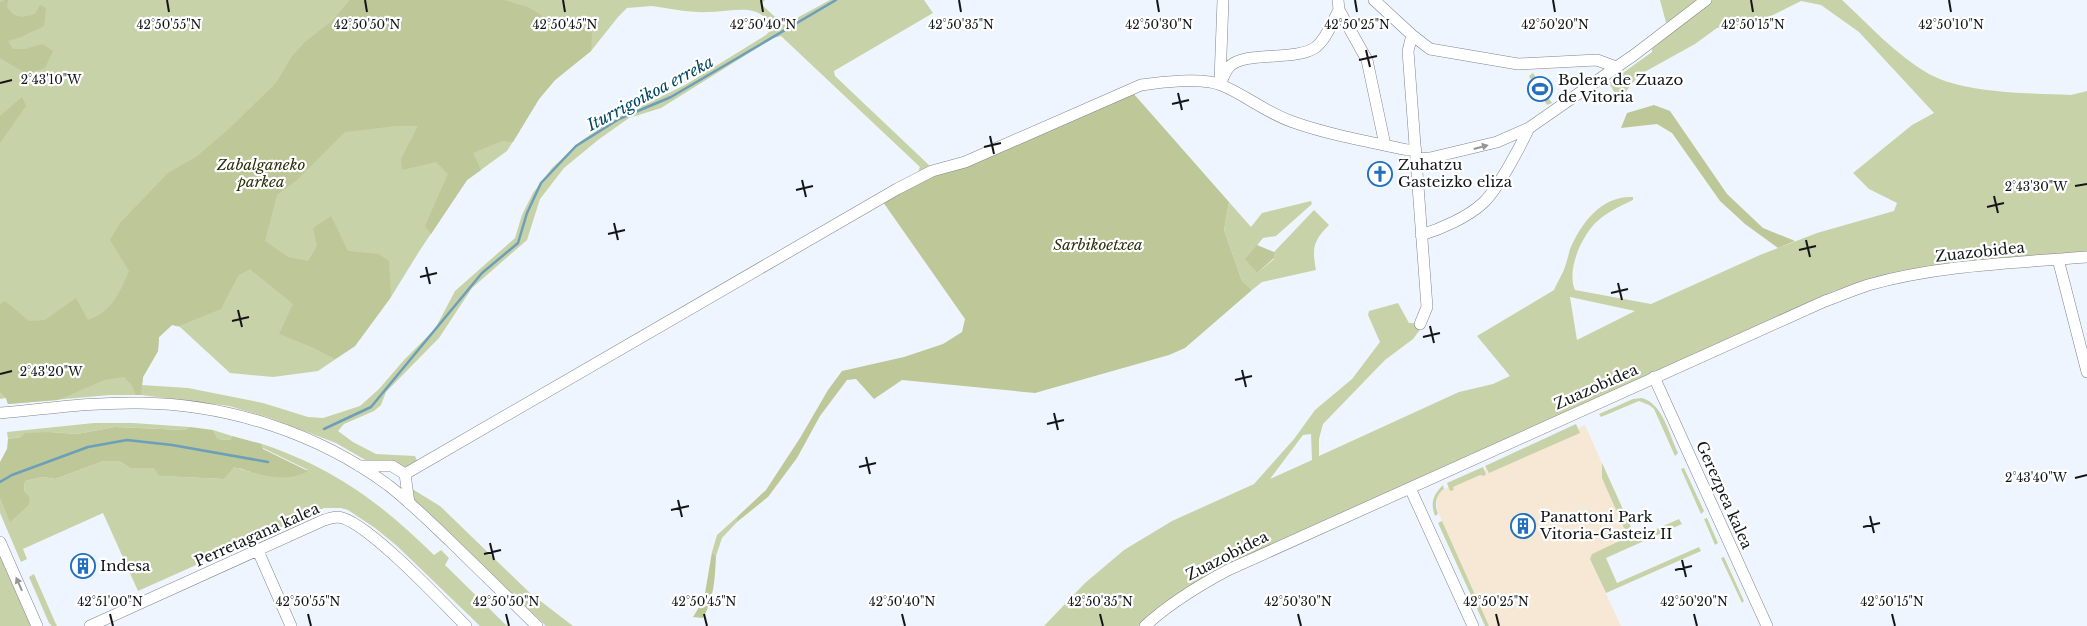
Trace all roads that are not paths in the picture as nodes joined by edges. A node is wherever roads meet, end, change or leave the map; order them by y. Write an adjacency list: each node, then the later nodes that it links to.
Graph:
1 (1223, 0): 7 (street)
2 (1374, 0): 5 (street)
3 (1706, 0): 6 (street)
4 (1338, 5): 7 (street); 9 (street)
5 (1412, 35): 6 (street); 10 (street)
6 (1616, 67): 8 (street)
7 (1220, 84): 9 (street); 19 (street)
8 (1529, 128): 10 (street, one-way to 8); 11 (street)
9 (1385, 146): 10 (street)
10 (1416, 155): 11 (street)
11 (1421, 235): 14 (street)
12 (2087, 257): 13 (street, Zuazobidea)
13 (2058, 259): 15 (street); 16 (street, Zuazobidea)
14 (1420, 324)
15 (2087, 372)
16 (1654, 377): 20 (street, Zuazobidea); 31 (street, Gerezpea kalea)
17 (0, 413): 18 (street)
18 (359, 466): 19 (street); 21 (street)
19 (405, 474): 21 (street)
20 (1410, 488): 29 (street, Zuazobidea); 30 (street)
21 (409, 503): 28 (street)
22 (0, 542): 24 (street, one-way to 22)
23 (258, 551): 25 (street, Perretagana kalea); 26 (street); 27 (street, Perretagana kalea)
24 (37, 626)
25 (90, 626)
26 (291, 626)
27 (466, 626)
28 (537, 626)
29 (1145, 626)
30 (1473, 626)
31 (1766, 626)

